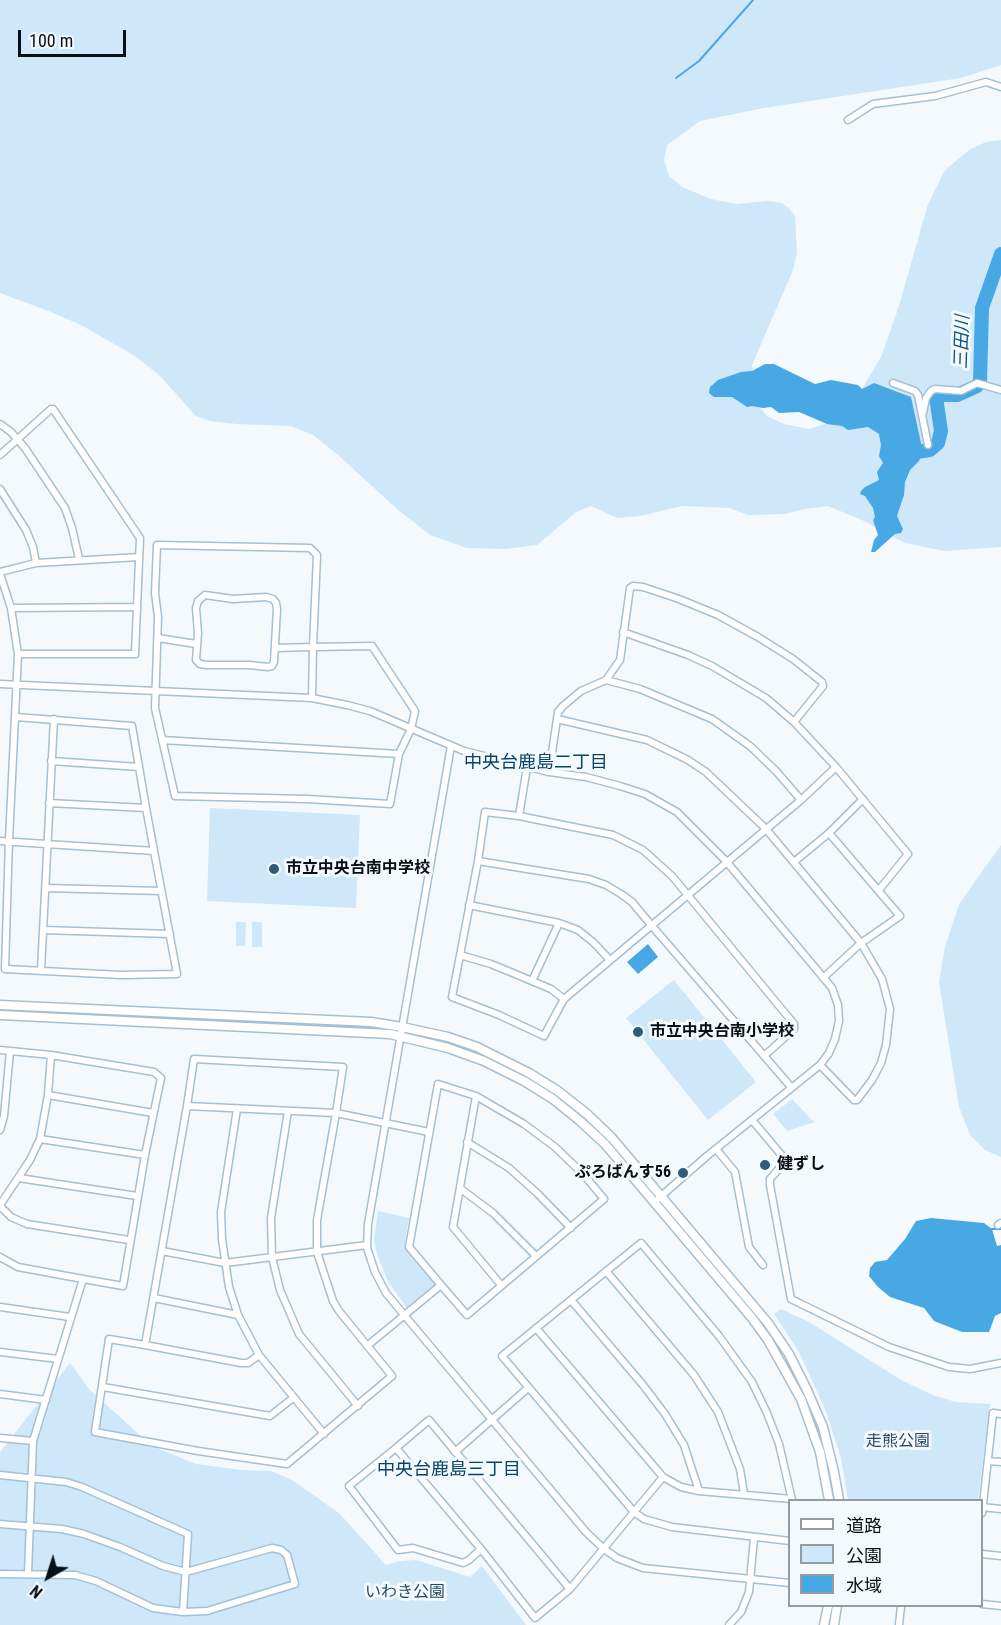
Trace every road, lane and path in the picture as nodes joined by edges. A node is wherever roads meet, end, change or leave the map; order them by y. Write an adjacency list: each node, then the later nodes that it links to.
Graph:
1 (1001, 87): 2 (street)
2 (849, 120)
3 (893, 383): 5 (street)
4 (1001, 390): 5 (street)
5 (922, 413): 8 (street)
6 (0, 424): 7 (street)
7 (18, 440): 9 (street); 11 (street); 12 (street)
8 (928, 445)
9 (0, 455)
10 (0, 489): 13 (street)
11 (139, 557): 12 (street); 15 (street)
12 (79, 559): 13 (street)
13 (36, 563): 14 (street)
14 (0, 573): 16 (street)
15 (136, 607): 16 (street); 22 (street)
16 (11, 608): 22 (street)
17 (623, 633): 23 (street); 31 (street); 31 (street)
18 (158, 638): 19 (street); 20 (street); 26 (street)
19 (196, 644): 21 (street); 21 (street)
20 (313, 647): 21 (street); 27 (street); 32 (street)
21 (275, 648)
22 (18, 654): 25 (street)
23 (606, 680): 30 (street); 42 (street)
24 (0, 684): 25 (street)
25 (17, 685): 26 (street); 28 (street)
26 (156, 691): 27 (street); 33 (street)
27 (312, 698): 32 (street)
28 (16, 717): 29 (street); 48 (street)
29 (54, 719): 36 (street); 38 (street)
30 (557, 719): 40 (street); 46 (street)
31 (794, 722): 39 (street)
32 (411, 729): 34 (street); 35 (street)
33 (162, 740): 35 (street); 35 (street)
34 (451, 746): 37 (street); 73 (street)
35 (399, 754)
36 (51, 761): 38 (street); 43 (street)
37 (527, 766): 40 (street); 45 (street)
38 (139, 767): 44 (street)
39 (836, 767): 41 (street); 42 (street)
40 (549, 772): 53 (street)
41 (863, 799): 47 (street); 56 (street)
42 (801, 800): 46 (street)
43 (49, 803): 44 (street); 50 (street)
44 (146, 808): 51 (street)
45 (519, 816): 52 (street); 58 (street)
46 (766, 829): 53 (street); 54 (street)
47 (829, 833): 54 (street); 56 (street)
48 (9, 840): 49 (street); 50 (street); 67 (street)
49 (0, 841)
50 (47, 844): 51 (street); 55 (street)
51 (153, 851): 57 (street)
52 (478, 861): 59 (street); 61 (street)
53 (726, 861): 58 (street); 68 (street)
54 (794, 862): 64 (street)
55 (45, 888): 57 (street); 62 (street)
56 (879, 890): 64 (street)
57 (161, 891): 63 (street)
58 (688, 893): 61 (street); 77 (street)
59 (469, 905): 60 (street); 65 (street)
60 (559, 923): 66 (street); 69 (street)
61 (652, 926): 66 (street); 77 (street)
62 (43, 930): 63 (street); 67 (street)
63 (170, 934): 67 (street)
64 (861, 943): 68 (street); 78 (street)
65 (460, 955): 69 (street); 70 (street)
66 (609, 959): 70 (street)
67 (41, 970)
68 (823, 978): 78 (street)
69 (532, 981): 70 (street)
70 (564, 999)
71 (0, 1005): 73 (street)
72 (0, 1015): 73 (street)
73 (401, 1031): 88 (street); 98 (street); 99 (street)
74 (0, 1050): 75 (street)
75 (10, 1051): 76 (street); 89 (street)
76 (51, 1055): 80 (street); 85 (street)
77 (764, 1056): 79 (street)
78 (820, 1065): 79 (street)
79 (791, 1088): 87 (street)
80 (48, 1095): 85 (street); 91 (street)
81 (476, 1096): 90 (street); 92 (street); 101 (street)
82 (186, 1106): 83 (street); 86 (street); 104 (street)
83 (237, 1108): 84 (street); 109 (street)
84 (288, 1111): 86 (street); 108 (street)
85 (153, 1113): 94 (street)
86 (336, 1113): 88 (street); 105 (street)
87 (752, 1120): 93 (street); 127 (street)
88 (386, 1122): 90 (street); 103 (street)
89 (0, 1130)
90 (429, 1132): 113 (street)
91 (40, 1139): 94 (street); 95 (street)
92 (467, 1142): 96 (street); 101 (street)
93 (716, 1149): 98 (street); 110 (street)
94 (145, 1155): 97 (street)
95 (20, 1178): 97 (street); 100 (street)
96 (461, 1189): 106 (street); 114 (street)
97 (137, 1196): 102 (street)
98 (662, 1196): 99 (street); 150 (street)
99 (654, 1202): 149 (street)
100 (0, 1205): 102 (street)
101 (571, 1228): 106 (street)
102 (129, 1240): 112 (street)
103 (367, 1245): 105 (street); 119 (street)
104 (162, 1251): 109 (street); 115 (street)
105 (317, 1252): 108 (street); 123 (street)
106 (536, 1256): 114 (street)
107 (0, 1257): 112 (street)
108 (272, 1257): 109 (street); 133 (street)
109 (225, 1263): 118 (street)
110 (763, 1265)
111 (606, 1271): 116 (street); 147 (street); 148 (street)
112 (83, 1279): 120 (street)
113 (441, 1285): 114 (street); 119 (street)
114 (501, 1286)
115 (154, 1298): 118 (street); 122 (street)
116 (571, 1300): 121 (street); 146 (street)
117 (0, 1307): 120 (street)
118 (238, 1315): 125 (street)
119 (405, 1316): 123 (street); 135 (street)
120 (70, 1317): 126 (street)
121 (536, 1329): 129 (street); 145 (street)
122 (145, 1345): 125 (street); 128 (street)
123 (368, 1346): 133 (street)
124 (0, 1352): 126 (street)
125 (259, 1355): 131 (street)
126 (58, 1359): 132 (street)
127 (1001, 1363)
128 (103, 1387): 131 (street); 136 (street)
129 (528, 1388): 135 (street); 155 (street)
130 (0, 1394): 132 (street)
131 (293, 1398): 136 (street)
132 (46, 1400): 138 (street)
133 (358, 1406): 136 (street)
134 (1001, 1414): 141 (street)
135 (492, 1419): 140 (street); 161 (street)
136 (324, 1434)
137 (0, 1438): 138 (street)
138 (33, 1441): 144 (street)
139 (396, 1448): 140 (street); 160 (street); 160 (street)
140 (455, 1452): 169 (street)
141 (988, 1461): 142 (street); 152 (street)
142 (1001, 1462)
143 (0, 1475): 144 (street)
144 (31, 1477): 157 (street); 164 (street)
145 (663, 1477): 146 (street); 155 (street)
146 (699, 1491): 147 (street)
147 (744, 1494): 151 (street)
148 (792, 1499)
149 (829, 1499)
150 (839, 1499)
151 (788, 1500)
152 (983, 1502)
153 (1001, 1509): 154 (street)
154 (983, 1510)
155 (634, 1512): 158 (street); 161 (street)
156 (0, 1524): 157 (street)
157 (30, 1526): 164 (street); 165 (street)
158 (754, 1538): 159 (street); 167 (street)
159 (788, 1541)
160 (481, 1549): 176 (street)
161 (604, 1549): 167 (street); 169 (street)
162 (983, 1554): 163 (street)
163 (1001, 1556)
164 (186, 1572): 175 (street); 175 (street)
165 (28, 1573): 166 (street); 175 (street)
166 (0, 1574)
167 (752, 1580): 168 (street); 178 (street)
168 (788, 1583)
169 (570, 1588): 176 (street)
170 (983, 1604): 171 (street)
171 (1001, 1606)
172 (828, 1607): 179 (street)
173 (837, 1607): 180 (street)
174 (901, 1607): 181 (street)
175 (183, 1612)
176 (535, 1618): 177 (street)
177 (540, 1625)
178 (729, 1625)
179 (824, 1625)
180 (834, 1625)
181 (899, 1625)

